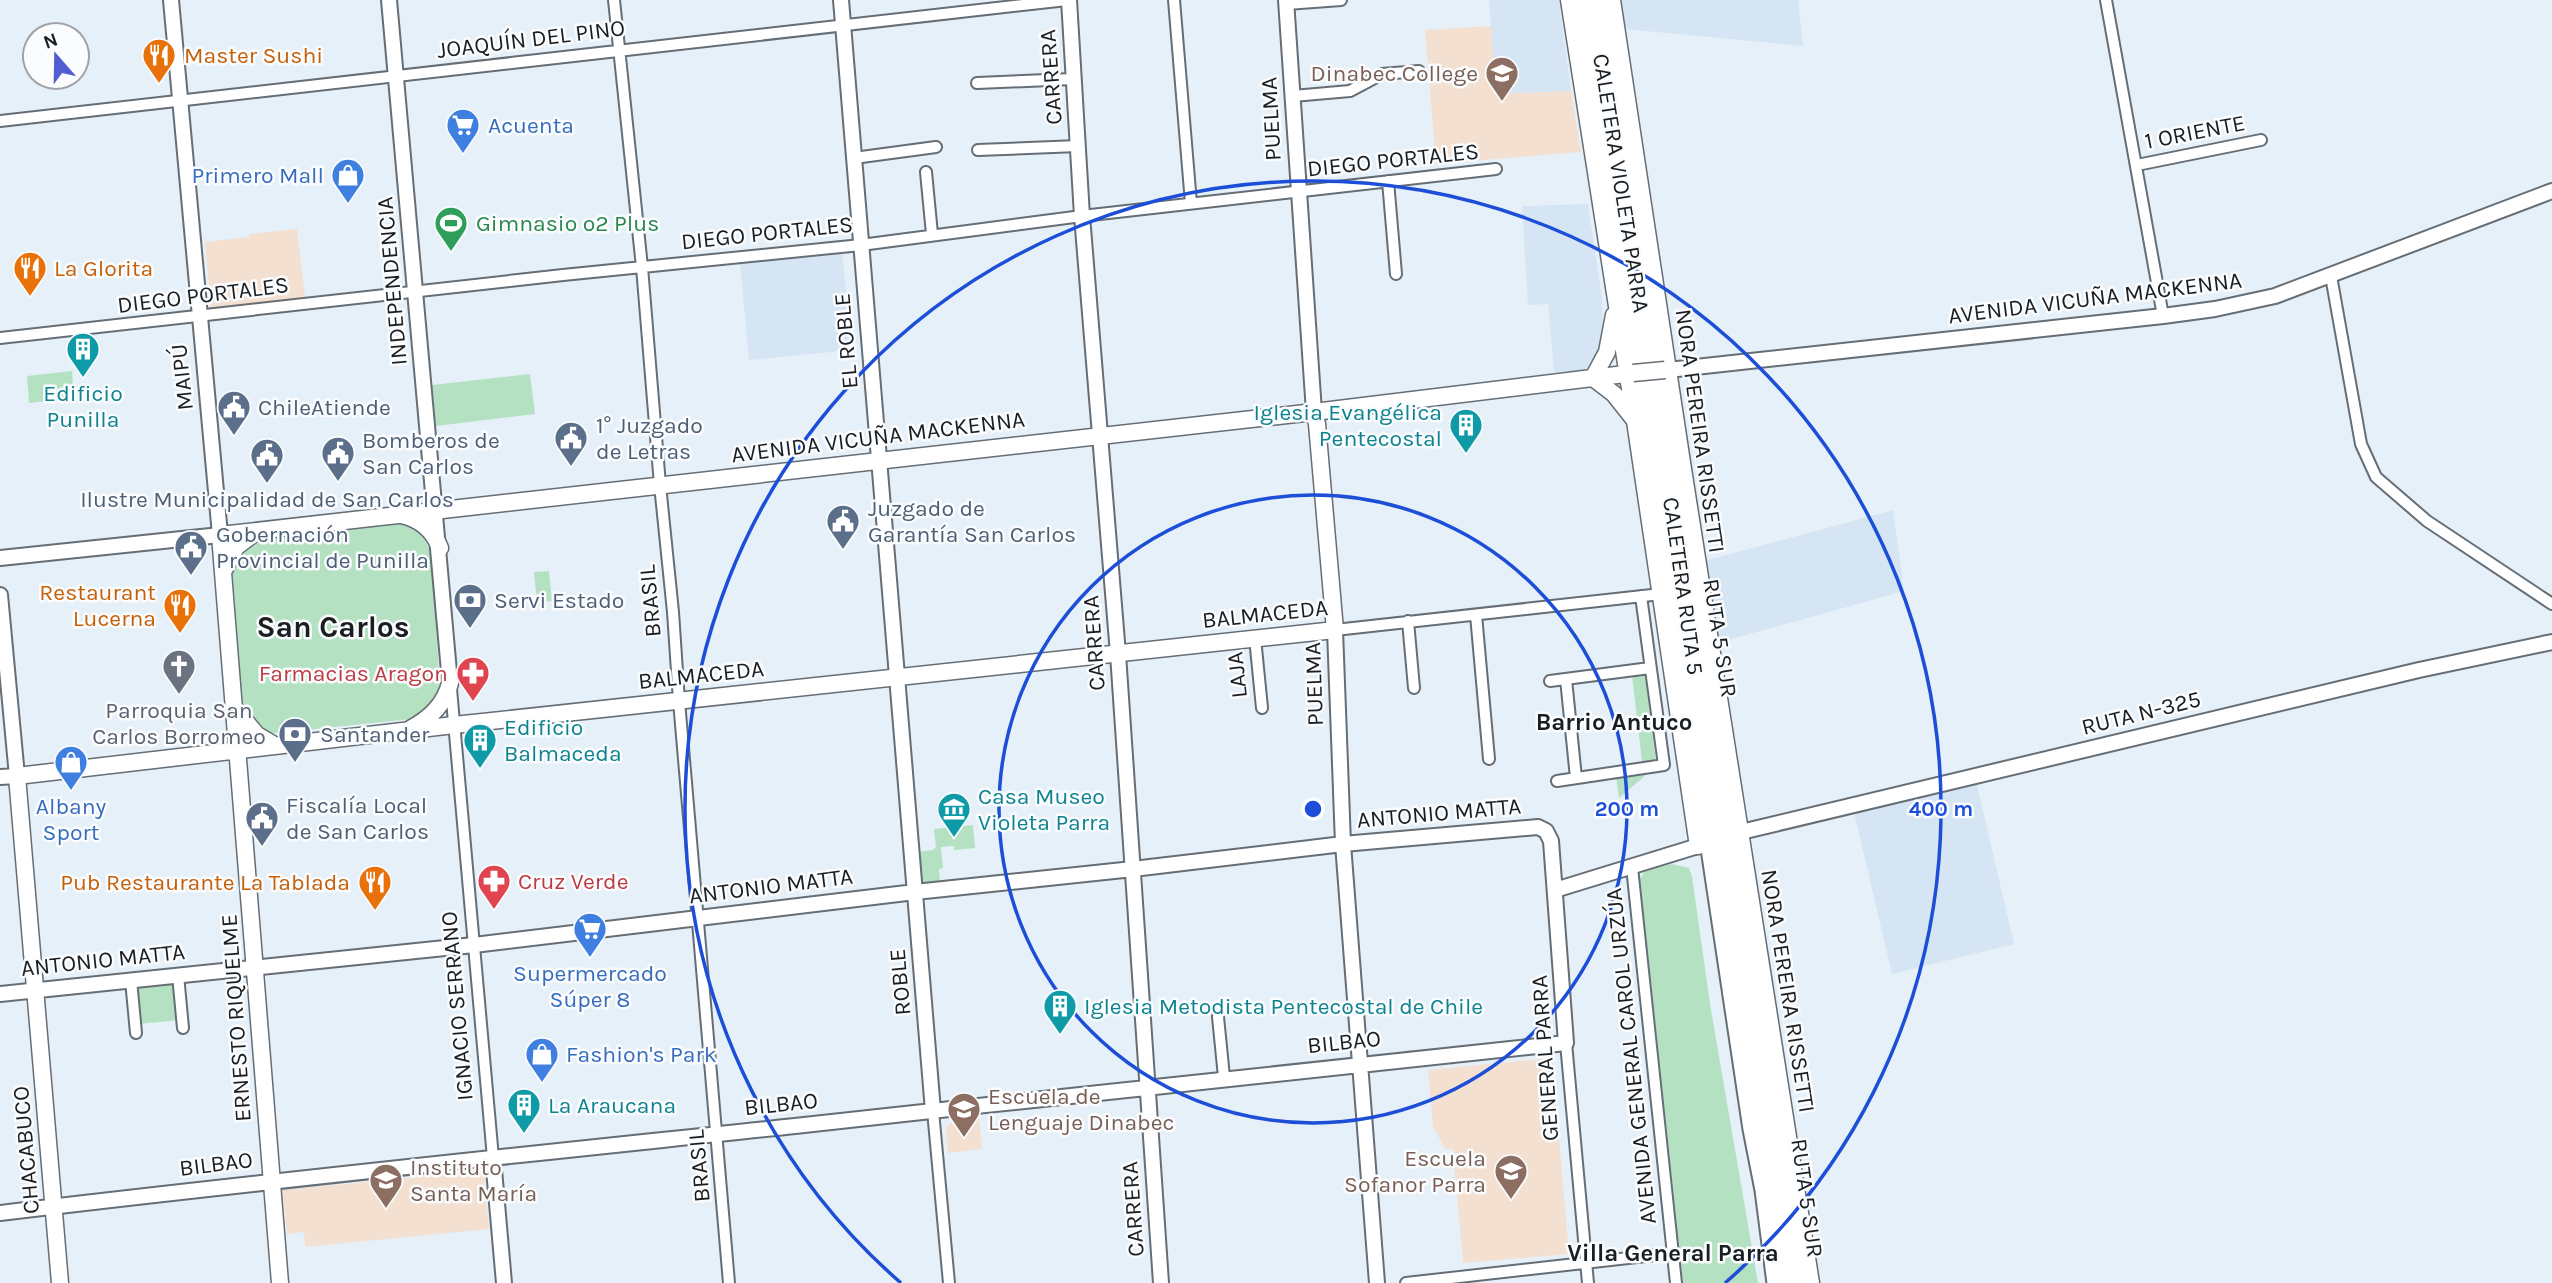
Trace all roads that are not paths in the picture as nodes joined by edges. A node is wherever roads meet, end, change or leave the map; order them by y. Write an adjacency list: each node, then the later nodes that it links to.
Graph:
1 (171, 0): 21 (street, MAIPÚ)
2 (389, 0): 17 (street, INDEPENDENCIA)
3 (614, 0): 15 (street, BRASIL)
4 (841, 0): 14 (street, EL ROBLE)
5 (1068, 0): 14 (street, JOAQUÍN DEL PINO); 18 (street, CARRERA)
6 (1174, 0): 34 (street)
7 (1341, 0): 13 (street)
8 (1569, 0): 42 (main road, CALETERA VIOLETA PARRA)
9 (1584, 0): 111 (highway, RUTA 5 SUR)
10 (1598, 0): 130 (highway, RUTA 5 SUR)
11 (1612, 0): 46 (main road, NORA PEREIRA RISSETTI)
12 (2106, 0): 28 (street)
13 (1287, 2): 20 (street, PUELMA)
14 (843, 25): 15 (street, JOAQUÍN DEL PINO); 27 (street, EL ROBLE)
15 (618, 50): 17 (street, JOAQUÍN DEL PINO); 38 (street, BRASIL)
16 (1419, 71): 20 (street)
17 (396, 75): 21 (street, JOAQUÍN DEL PINO); 41 (street, INDEPENDENCIA)
18 (1073, 79): 19 (street); 24 (street, CARRERA)
19 (977, 82)
20 (1293, 96): 32 (street, PUELMA)
21 (180, 101): 22 (street, JOAQUÍN DEL PINO); 44 (street, MAIPÚ)
22 (0, 121)
23 (2261, 140): 28 (street, 1 ORIENTE)
24 (1078, 146): 26 (street); 35 (street, CARRERA)
25 (936, 147): 27 (street)
26 (978, 150)
27 (854, 158): 37 (street, EL ROBLE)
28 (2137, 164): 43 (street)
29 (1496, 169): 31 (street, DIEGO PORTALES)
30 (926, 172): 36 (street)
31 (1388, 181): 32 (street, DIEGO PORTALES); 39 (street)
32 (1299, 191): 34 (street, DIEGO PORTALES); 49 (street, PUELMA)
33 (2552, 191): 40 (street, AVENIDA VICUÑA MACKENNA)
34 (1191, 203): 35 (street, DIEGO PORTALES)
35 (1082, 216): 36 (street, DIEGO PORTALES); 51 (street, CARRERA)
36 (932, 234): 37 (street, DIEGO PORTALES)
37 (861, 245): 38 (street, DIEGO PORTALES); 52 (street, EL ROBLE)
38 (642, 267): 41 (street, DIEGO PORTALES); 53 (street, BRASIL)
39 (1395, 274)
40 (2331, 276): 43 (street, AVENIDA VICUÑA MACKENNA); 64 (street)
41 (415, 292): 44 (street, DIEGO PORTALES); 54 (street, INDEPENDENCIA)
42 (1616, 297): 47 (main road, CALETERA VIOLETA PARRA); 48 (main road)
43 (2163, 316): 46 (street, AVENIDA VICUÑA MACKENNA)
44 (200, 317): 45 (street, DIEGO PORTALES); 57 (street, MAIPÚ)
45 (0, 338)
46 (1666, 370): 47 (main road, AVENIDA VICUÑA MACKENNA, bridge); 89 (main road, NORA PEREIRA RISSETTI)
47 (1630, 373): 48 (main road, AVENIDA VICUÑA MACKENNA); 50 (main road, CALETERA RUTA 5)
48 (1593, 378): 49 (main road, AVENIDA VICUÑA MACKENNA); 50 (main road)
49 (1314, 412): 51 (main road, AVENIDA VICUÑA MACKENNA); 67 (main road, PUELMA)
50 (1636, 421): 61 (main road, CALETERA RUTA 5)
51 (1100, 434): 52 (main road, AVENIDA VICUÑA MACKENNA); 70 (street, CARRERA)
52 (880, 459): 53 (main road, AVENIDA VICUÑA MACKENNA); 72 (street, EL ROBLE)
53 (660, 485): 54 (main road, AVENIDA VICUÑA MACKENNA); 77 (street, BRASIL)
54 (436, 509): 55 (main road, AVENIDA VICUÑA MACKENNA); 58 (street, INDEPENDENCIA)
55 (391, 514): 56 (main road, AVENIDA VICUÑA MACKENNA); 58 (main road)
56 (261, 529): 57 (main road, AVENIDA VICUÑA MACKENNA); 60 (main road)
57 (220, 535): 59 (street, AVENIDA VICUÑA MACKENNA); 60 (main road, MAIPÚ)
58 (440, 548): 75 (street, INDEPENDENCIA)
59 (0, 558)
60 (223, 574): 78 (main road, MAIPÚ)
61 (1661, 594): 63 (street, BALMACEDA); 91 (main road, CALETERA RUTA 5)
62 (0, 595): 85 (street, CHACABUCO)
63 (1641, 596): 65 (street, BALMACEDA); 71 (street)
64 (2552, 604)
65 (1476, 615): 66 (street, BALMACEDA); 84 (street)
66 (1408, 621): 67 (street, BALMACEDA); 76 (street)
67 (1335, 630): 68 (main road, BALMACEDA); 90 (street, PUELMA)
68 (1255, 638): 70 (main road, BALMACEDA); 79 (street, LAJA)
69 (2552, 642): 89 (street, RUTA N-325)
70 (1118, 654): 72 (main road, BALMACEDA); 93 (street, CARRERA)
71 (1650, 668): 73 (street); 86 (street)
72 (898, 678): 77 (main road, BALMACEDA); 95 (street, ROBLE)
73 (1566, 679): 74 (street); 86 (street)
74 (1550, 681)
75 (450, 683): 80 (street, INDEPENDENCIA); 81 (main road)
76 (1414, 688)
77 (679, 701): 80 (main road, BALMACEDA); 96 (street, BRASIL)
78 (234, 708): 82 (main road); 83 (main road, MAIPÚ)
79 (1262, 708)
80 (454, 725): 81 (main road, BALMACEDA); 97 (street, IGNACIO SERRANO)
81 (404, 731): 82 (main road, BALMACEDA)
82 (274, 745): 83 (main road, BALMACEDA)
83 (238, 749): 85 (main road, BALMACEDA); 98 (main road, ERNESTO RIQUELME)
84 (1489, 759)
85 (8, 776): 101 (main road, CHACABUCO)
86 (1576, 778): 87 (street)
87 (1557, 781)
88 (1546, 831): 90 (street, ANTONIO MATTA); 94 (street, GENERAL PARRA)
89 (1741, 832): 131 (main road, NORA PEREIRA RISSETTI)
90 (1343, 844): 93 (street, ANTONIO MATTA); 107 (street, PUELMA)
91 (1698, 846): 92 (street); 111 (highway)
92 (1632, 867): 94 (street); 117 (street, AVENIDA GENERAL CAROL URZÚA)
93 (1133, 869): 95 (street, ANTONIO MATTA); 109 (street, CARRERA)
94 (1555, 890): 106 (street, GENERAL PARRA)
95 (915, 892): 96 (street, ANTONIO MATTA); 110 (street, ROBLE)
96 (698, 917): 97 (street, ANTONIO MATTA); 112 (street, BRASIL)
97 (474, 945): 98 (street, ANTONIO MATTA); 113 (street, IGNACIO SERRANO)
98 (255, 968): 99 (street, ANTONIO MATTA); 114 (main road, ERNESTO RIQUELME)
99 (178, 975): 100 (street, ANTONIO MATTA); 104 (street)
100 (131, 980): 101 (street, ANTONIO MATTA); 105 (street)
101 (36, 991): 102 (street, ANTONIO MATTA); 115 (main road, CHACABUCO)
102 (0, 994)
103 (1218, 1017): 108 (street)
104 (183, 1028)
105 (136, 1033)
106 (1566, 1043): 107 (street, BILBAO); 118 (street, GENERAL PARRA)
107 (1361, 1064): 108 (street, BILBAO); 125 (street, PUELMA)
108 (1224, 1077): 109 (street, BILBAO)
109 (1147, 1086): 110 (street, BILBAO); 124 (street, CARRERA)
110 (933, 1111): 112 (street, BILBAO); 123 (street, ROBLE)
111 (1752, 1129): 129 (highway, RUTA 5 SUR)
112 (717, 1134): 113 (street, BILBAO); 122 (street, BRASIL)
113 (493, 1158): 114 (street, BILBAO); 121 (street, IGNACIO SERRANO)
114 (272, 1180): 115 (street, BILBAO); 120 (main road, ERNESTO RIQUELME)
115 (53, 1207): 116 (street, BILBAO); 119 (main road, CHACABUCO)
116 (0, 1213)
117 (1673, 1253): 118 (street); 128 (street, AVENIDA GENERAL CAROL URZÚA)
118 (1586, 1262): 126 (street); 127 (street, GENERAL PARRA)
119 (60, 1283)
120 (280, 1283)
121 (504, 1283)
122 (729, 1283)
123 (949, 1283)
124 (1161, 1283)
125 (1377, 1283)
126 (1406, 1283)
127 (1588, 1283)
128 (1676, 1283)
129 (1777, 1283)
130 (1795, 1283)
131 (1811, 1283)

